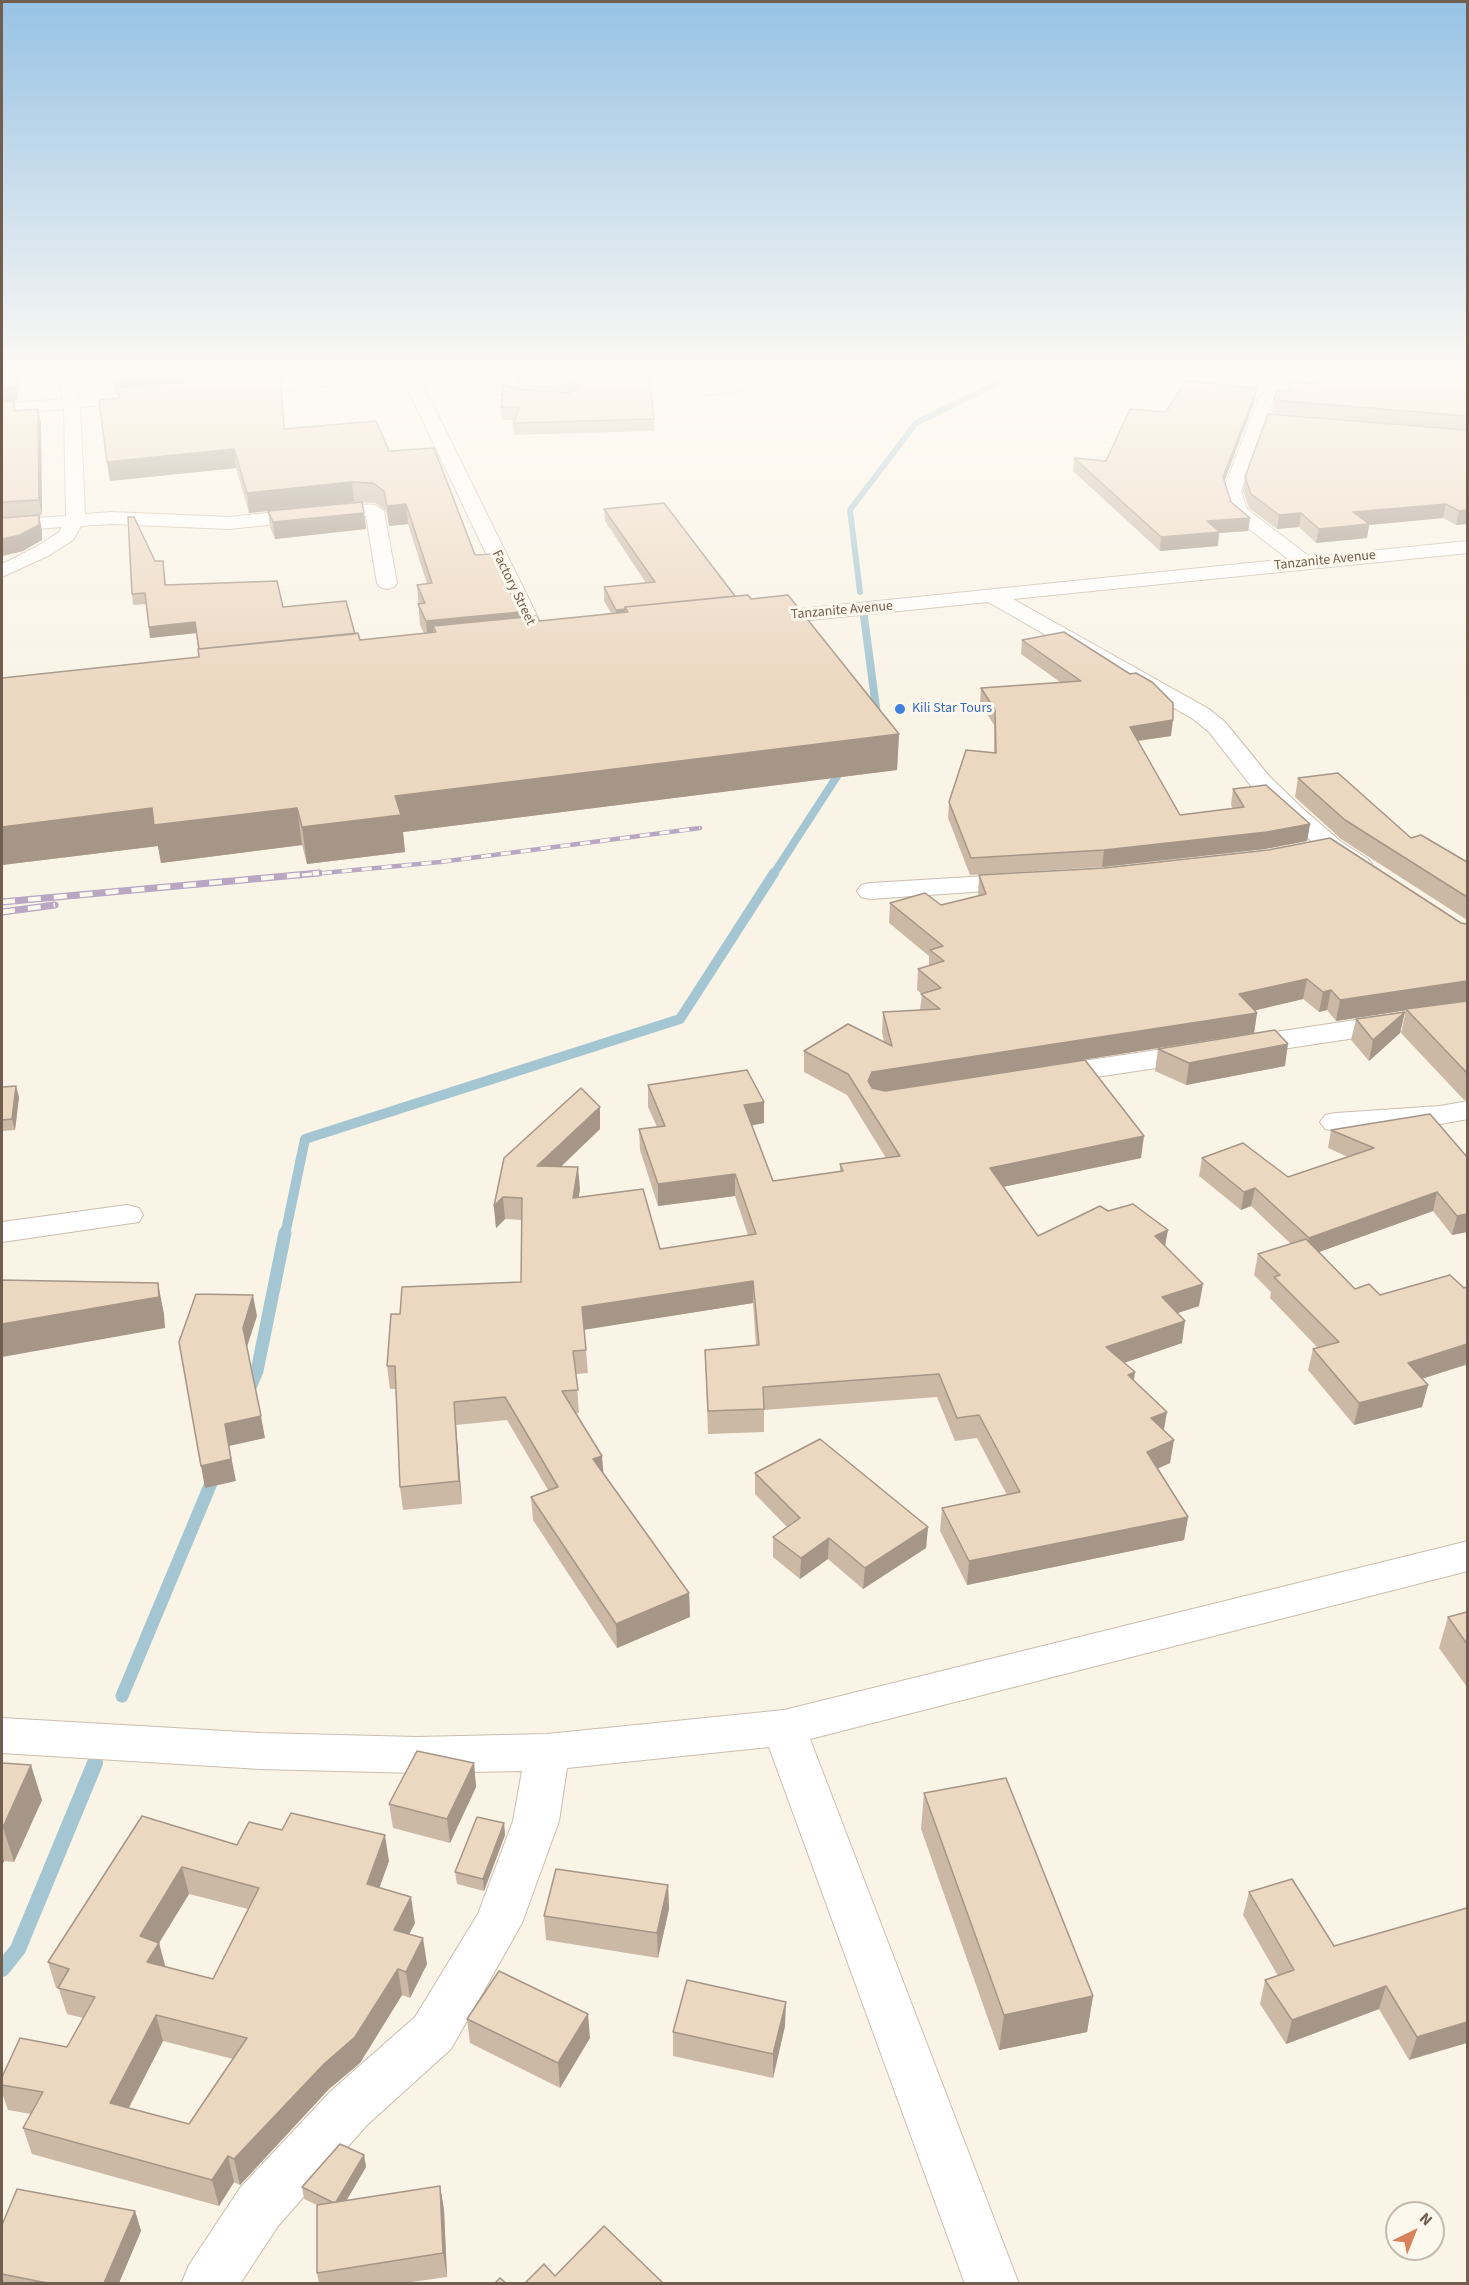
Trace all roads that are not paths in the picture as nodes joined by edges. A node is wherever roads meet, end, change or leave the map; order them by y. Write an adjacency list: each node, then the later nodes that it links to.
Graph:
1 (75, 479): 4 (street)
2 (465, 479): 13 (street, Factory Street)
3 (1238, 479): 7 (street)
4 (76, 519): 5 (street); 8 (street); 9 (street)
5 (2, 526)
6 (1467, 547): 7 (street, Tanzanite Avenue)
7 (1305, 563): 10 (street, Tanzanite Avenue)
8 (2, 571)
9 (387, 583)
10 (992, 596): 11 (street, Tanzanite Avenue); 15 (street)
11 (744, 620)
12 (561, 638): 13 (street)
13 (538, 640): 14 (street)
14 (514, 642)
15 (1331, 846): 16 (street); 17 (street)
16 (1298, 852)
17 (1379, 877)
18 (1044, 880): 19 (street)
19 (870, 891)
20 (1467, 1012): 21 (street)
21 (1024, 1079)
22 (1467, 1110): 23 (street)
23 (1336, 1122)
24 (127, 1215): 25 (street)
25 (2, 1232)
26 (1467, 1556): 27 (street)
27 (784, 1728): 29 (street); 31 (street)
28 (2, 1735): 29 (street)
29 (547, 1752): 30 (street)
30 (208, 2283)
31 (992, 2283)

